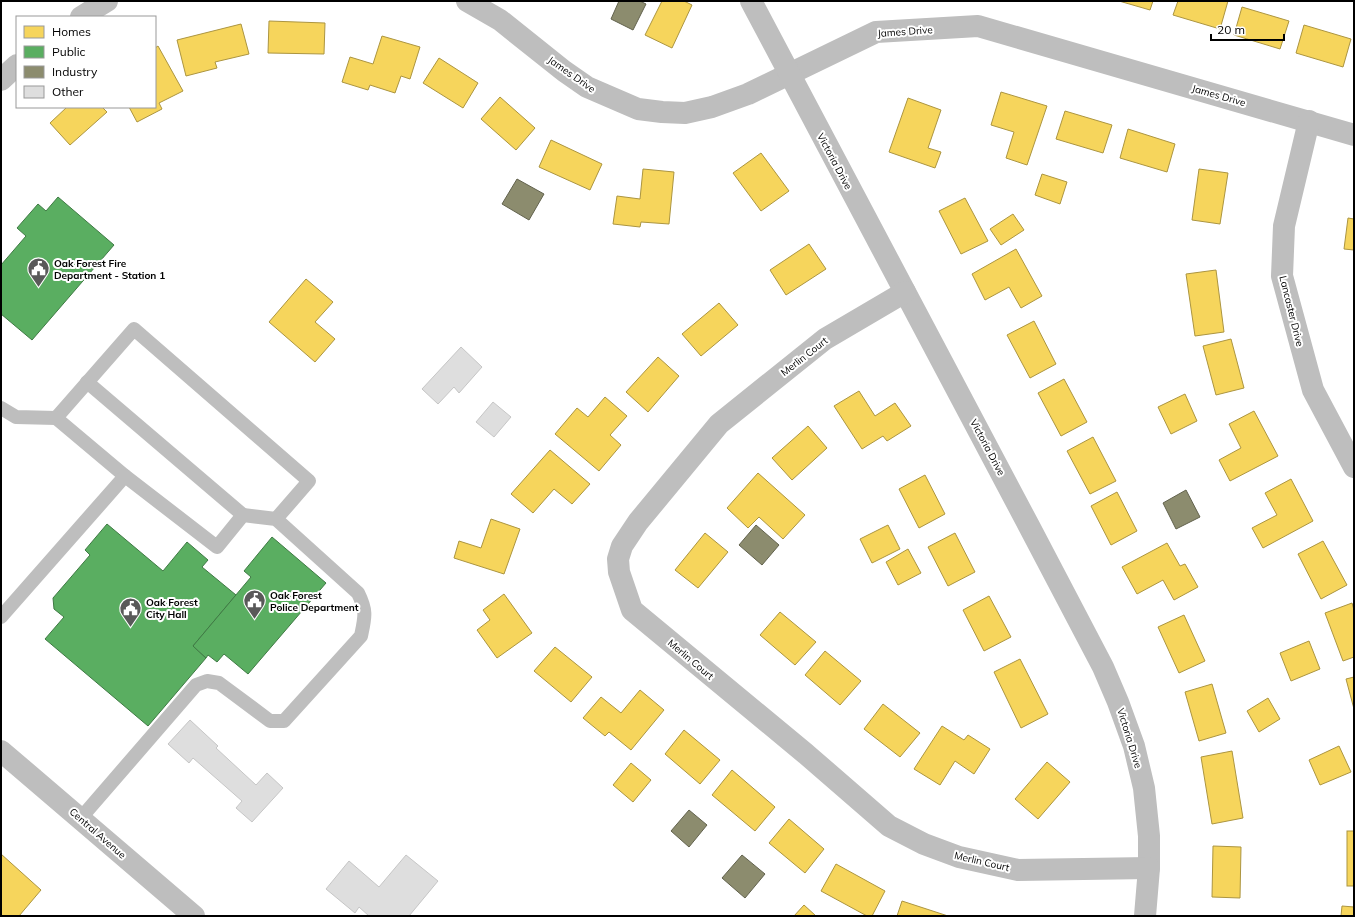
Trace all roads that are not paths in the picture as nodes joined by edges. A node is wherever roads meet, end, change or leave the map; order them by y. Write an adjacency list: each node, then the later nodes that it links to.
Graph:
1 (107, 1): 4 (street)
2 (467, 1): 6 (street, James Drive)
3 (751, 1): 6 (street, Victoria Drive)
4 (83, 16)
5 (16, 66): 7 (street)
6 (788, 73): 8 (street, James Drive); 10 (street, Victoria Drive)
7 (1, 80)
8 (1309, 121): 9 (street, James Drive); 14 (street, Lancaster Drive)
9 (1354, 135)
10 (905, 292): 21 (street, Victoria Drive); 21 (street, Merlin Court)
11 (87, 382): 13 (lane); 16 (lane); 17 (lane)
12 (1, 408): 13 (lane)
13 (56, 418): 15 (lane)
14 (1354, 467)
15 (125, 476): 16 (lane); 18 (lane)
16 (243, 515): 17 (lane)
17 (276, 519): 20 (lane)
18 (1, 617)
19 (1, 750): 20 (street, Central Avenue)
20 (80, 818): 22 (street, Central Avenue)
21 (1149, 868): 23 (street, Victoria Drive)
22 (194, 916)
23 (1145, 916)

